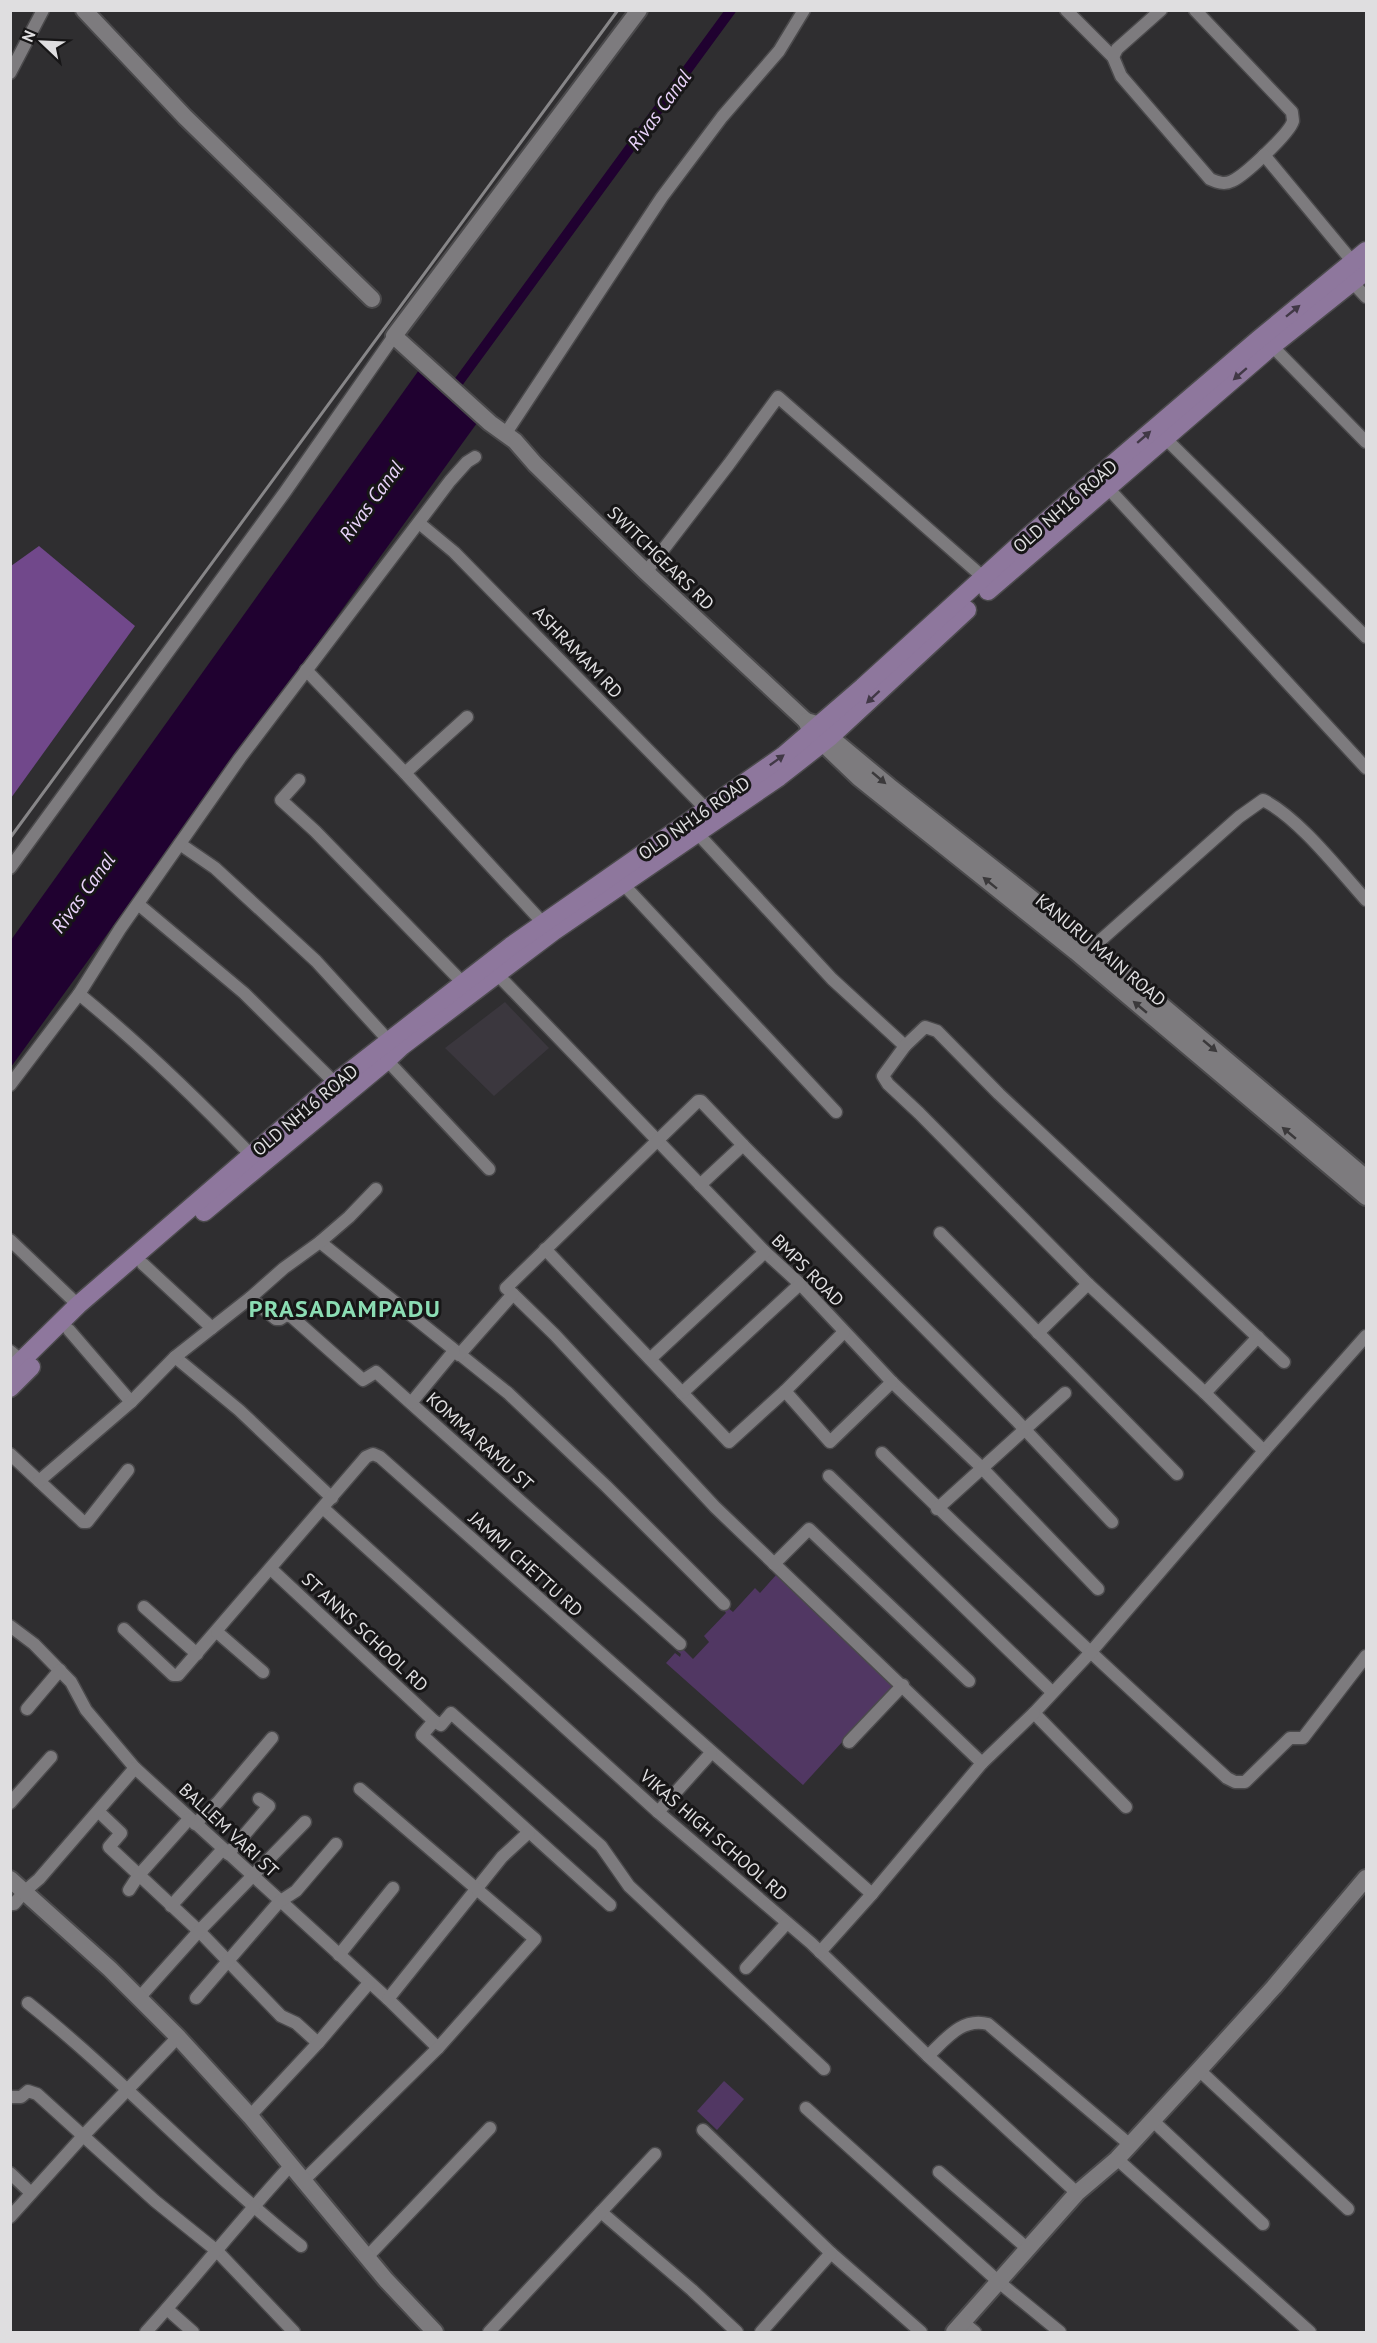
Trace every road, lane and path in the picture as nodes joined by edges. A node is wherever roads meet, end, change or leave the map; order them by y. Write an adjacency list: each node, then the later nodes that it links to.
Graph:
1 (43, 10): 9 (street)
2 (84, 10): 13 (street)
3 (639, 10): 14 (street)
4 (804, 10): 16 (street)
5 (1066, 10): 8 (street)
6 (1161, 10): 8 (street)
7 (1195, 10): 10 (street)
8 (1113, 57): 10 (street)
9 (10, 73)
10 (1264, 155): 11 (street)
11 (1360, 268): 12 (street); 15 (main road, OLD NH16 ROAD); 23 (main road, OLD NH16 ROAD, one-way to 11)
12 (1366, 297)
13 (372, 299)
14 (394, 336): 16 (street, SWITCHGEARS RD); 34 (street)
15 (1272, 346): 17 (main road, OLD NH16 ROAD, one-way to 17); 18 (street)
16 (506, 433): 22 (street, SWITCHGEARS RD)
17 (1165, 438): 20 (main road, OLD NH16 ROAD); 24 (street)
18 (1366, 442)
19 (475, 457): 21 (street)
20 (1108, 488): 27 (main road, OLD NH16 ROAD, one-way to 27); 28 (street)
21 (420, 523): 25 (street); 31 (street, ASHRAMAM RD)
22 (646, 572): 23 (street); 27 (street, SWITCHGEARS RD)
23 (984, 578): 27 (main road, OLD NH16 ROAD)
24 (1366, 637)
25 (306, 670): 29 (street); 33 (street)
26 (467, 717): 29 (street)
27 (818, 732): 31 (main road, OLD NH16 ROAD, one-way to 27); 32 (main road, OLD NH16 ROAD); 39 (street, KANURU MAIN ROAD, one-way to 39); 49 (street, KANURU MAIN ROAD, one-way to 27)
28 (1366, 768)
29 (405, 773): 38 (street)
30 (299, 780): 41 (street)
31 (707, 810): 38 (main road, OLD NH16 ROAD)
32 (698, 834): 35 (main road, OLD NH16 ROAD); 43 (street)
33 (180, 844): 37 (street); 44 (street)
34 (10, 868)
35 (623, 884): 40 (main road, OLD NH16 ROAD); 47 (street)
36 (1366, 900): 39 (street)
37 (138, 904): 42 (street); 45 (street)
38 (543, 923): 41 (main road, OLD NH16 ROAD)
39 (1093, 947): 49 (street, KANURU MAIN ROAD, one-way to 49)
40 (496, 973): 44 (main road, OLD NH16 ROAD); 48 (street, BMPS ROAD)
41 (462, 982): 44 (main road, OLD NH16 ROAD)
42 (79, 994): 46 (street); 51 (street)
43 (905, 1046): 64 (street); 73 (street)
44 (385, 1050): 45 (main road, OLD NH16 ROAD); 52 (street); 62 (main road, OLD NH16 ROAD)
45 (335, 1083): 51 (main road, OLD NH16 ROAD)
46 (10, 1085)
47 (836, 1113)
48 (658, 1142): 50 (street); 54 (street, BMPS ROAD); 60 (street)
49 (1314, 1143): 53 (street, KANURU MAIN ROAD); 56 (street, KANURU MAIN ROAD)
50 (743, 1145): 54 (street); 87 (street)
51 (251, 1155): 67 (main road, OLD NH16 ROAD)
52 (489, 1169)
53 (1366, 1178)
54 (700, 1185): 61 (street, BMPS ROAD)
55 (376, 1189): 59 (street)
56 (1366, 1197)
57 (940, 1233): 71 (street)
58 (10, 1240): 67 (street)
59 (320, 1242): 66 (street); 74 (street)
60 (545, 1249): 65 (street); 76 (street)
61 (765, 1252): 63 (street, BMPS ROAD); 76 (street)
62 (143, 1264): 68 (street); 69 (main road, OLD NH16 ROAD)
63 (800, 1284): 70 (street, BMPS ROAD); 82 (street)
64 (1088, 1284): 71 (street); 84 (street)
65 (513, 1294): 74 (street); 99 (street)
66 (250, 1298): 68 (street); 86 (street, KOMMA RAMU ST)
67 (78, 1305): 77 (main road, OLD NH16 ROAD)
68 (212, 1328): 75 (street)
69 (69, 1330): 80 (main road, OLD NH16 ROAD); 85 (street)
70 (844, 1332): 79 (street, BMPS ROAD); 81 (street)
71 (1038, 1333): 93 (street)
72 (1366, 1336): 88 (street)
73 (1258, 1337): 78 (street); 84 (street)
74 (457, 1353): 86 (street); 102 (street)
75 (175, 1357): 85 (street); 96 (street, VIKAS HIGH SCHOOL RD)
76 (650, 1359): 82 (street)
77 (14, 1361)
78 (1284, 1362)
79 (892, 1382): 81 (street); 91 (street, BMPS ROAD)
80 (10, 1388)
81 (785, 1391): 82 (street)
82 (682, 1393)
83 (1065, 1393): 87 (street)
84 (1205, 1393): 88 (street)
85 (131, 1402): 95 (street)
86 (411, 1403): 107 (street, KOMMA RAMU ST)
87 (1024, 1429): 91 (street); 98 (street)
88 (1264, 1451): 108 (street)
89 (882, 1453): 97 (street)
90 (10, 1454): 95 (street)
91 (981, 1467): 97 (street); 101 (street, BMPS ROAD)
92 (128, 1470): 95 (street)
93 (1177, 1474)
94 (829, 1476): 115 (street)
95 (39, 1481)
96 (328, 1503): 100 (street, JAMMI CHETTU RD); 121 (street, JAMMI CHETTU RD); 130 (street, VIKAS HIGH SCHOOL RD)
97 (937, 1509): 108 (street)
98 (1112, 1522)
99 (774, 1564): 113 (street); 114 (street)
100 (271, 1569): 106 (street, JAMMI CHETTU RD); 118 (street, ST ANNS SCHOOL RD)
101 (1098, 1589)
102 (724, 1604)
103 (144, 1607): 109 (street)
104 (10, 1626): 111 (street, BALLEM VARI ST)
105 (124, 1629): 109 (street, JAMMI CHETTU RD)
106 (217, 1632): 109 (street, JAMMI CHETTU RD); 112 (street)
107 (680, 1644)
108 (1090, 1653): 110 (street); 115 (street)
109 (197, 1654)
110 (1366, 1656)
111 (60, 1670): 116 (street); 124 (street, BALLEM VARI ST)
112 (263, 1672)
113 (969, 1681)
114 (903, 1685): 120 (street); 123 (street)
115 (1052, 1692): 117 (street)
116 (27, 1709)
117 (1034, 1713): 123 (street); 128 (street)
118 (434, 1721): 133 (street); 164 (street)
119 (272, 1738): 131 (street)
120 (849, 1742)
121 (711, 1753): 130 (street); 144 (street, JAMMI CHETTU RD)
122 (51, 1757): 127 (street)
123 (982, 1763): 144 (street)
124 (135, 1768): 129 (street); 131 (street, BALLEM VARI ST)
125 (360, 1789): 141 (street)
126 (259, 1799): 135 (street)
127 (10, 1803)
128 (1126, 1807)
129 (99, 1812): 136 (street); 143 (street)
130 (658, 1812): 149 (street, VIKAS HIGH SCHOOL RD)
131 (192, 1822): 135 (street, BALLEM VARI ST); 136 (street)
132 (305, 1822): 137 (street)
133 (529, 1832): 141 (street); 147 (street)
134 (336, 1844): 145 (street)
135 (226, 1851): 137 (street, BALLEM VARI ST); 148 (street)
136 (138, 1876): 142 (street); 148 (street)
137 (251, 1876): 145 (street, BALLEM VARI ST); 150 (street)
138 (1366, 1878): 165 (street)
139 (10, 1879): 143 (street)
140 (393, 1888): 152 (street)
141 (477, 1889): 158 (street); 162 (street)
142 (129, 1890)
143 (25, 1891): 146 (street); 156 (street)
144 (872, 1894): 151 (street)
145 (279, 1902): 152 (street, BALLEM VARI ST); 153 (street)
146 (10, 1904)
147 (610, 1905)
148 (171, 1906): 150 (street)
149 (788, 1923): 151 (street, VIKAS HIGH SCHOOL RD); 154 (street)
150 (199, 1931): 153 (street); 156 (street)
151 (820, 1952): 163 (street, VIKAS HIGH SCHOOL RD)
152 (339, 1955): 155 (street, BALLEM VARI ST)
153 (228, 1960): 157 (street); 161 (street)
154 (746, 1968)
155 (369, 1983): 158 (street, BALLEM VARI ST); 161 (street)
156 (139, 1998): 160 (street)
157 (196, 1998)
158 (388, 2000): 162 (street, BALLEM VARI ST)
159 (28, 2003): 166 (street)
160 (178, 2037): 166 (street); 169 (street)
161 (318, 2043): 169 (street)
162 (438, 2048): 180 (street)
163 (928, 2056): 174 (street); 182 (street, VIKAS HIGH SCHOOL RD)
164 (824, 2069)
165 (1199, 2070): 170 (street); 184 (street)
166 (128, 2091): 173 (street); 183 (street)
167 (10, 2097): 173 (street)
168 (806, 2108): 193 (street)
169 (250, 2116): 177 (street)
170 (1152, 2120): 174 (street); 187 (street)
171 (490, 2128): 192 (street)
172 (703, 2130): 191 (street)
173 (83, 2136): 181 (street); 190 (street)
174 (1129, 2144): 176 (street)
175 (655, 2154): 185 (street)
176 (1117, 2159): 182 (street); 205 (street)
177 (291, 2164): 180 (street); 183 (street)
178 (939, 2172): 189 (street)
179 (10, 2173): 181 (street)
180 (304, 2180): 192 (street)
181 (31, 2193): 186 (street)
182 (1077, 2193): 189 (street)
183 (252, 2207): 188 (street); 190 (street)
184 (1348, 2209)
185 (602, 2212): 200 (street); 201 (street)
186 (10, 2217)
187 (1263, 2224)
188 (301, 2246)
189 (1028, 2249): 193 (street)
190 (217, 2251): 194 (street); 198 (street)
191 (831, 2253): 202 (street); 203 (street)
192 (368, 2256): 199 (street)
193 (1000, 2283): 195 (street); 204 (street)
194 (167, 2309): 196 (street); 197 (street)
195 (964, 2329)
196 (146, 2332)
197 (193, 2332)
198 (294, 2332)
199 (435, 2332)
200 (489, 2332)
201 (737, 2332)
202 (761, 2332)
203 (921, 2332)
204 (1060, 2332)
205 (1310, 2332)

